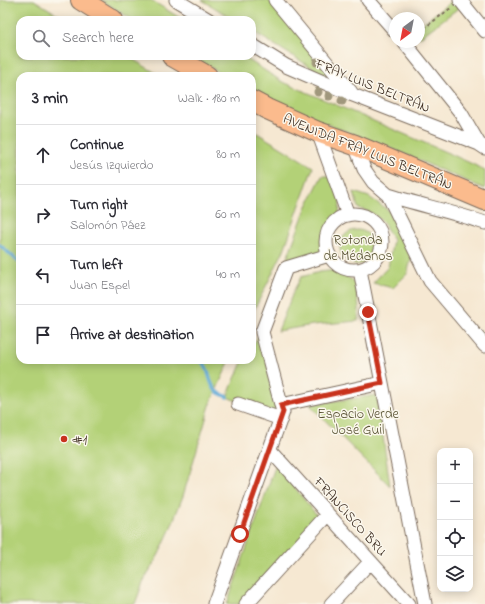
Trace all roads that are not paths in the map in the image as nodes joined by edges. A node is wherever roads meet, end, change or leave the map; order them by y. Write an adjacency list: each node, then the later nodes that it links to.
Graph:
1 (81, 0): 6 (main road)
2 (176, 0): 7 (street)
3 (275, 0): 14 (street)
4 (368, 0): 8 (street)
5 (460, 0): 9 (street)
6 (107, 16)
7 (202, 16)
8 (389, 24)
9 (485, 31)
10 (256, 48): 14 (street, FRAY LUIS BELTRÁN)
11 (409, 48): 18 (street)
12 (179, 60): 13 (main road)
13 (200, 72)
14 (353, 95): 18 (street, FRAY LUIS BELTRÁN)
15 (256, 103): 16 (main road, AVENIDA FRAY LUIS BELTRÁN)
16 (318, 132): 17 (main road, AVENIDA FRAY LUIS BELTRÁN); 21 (street)
17 (355, 145): 19 (street); 20 (main road, AVENIDA FRAY LUIS BELTRÁN)
18 (482, 146)
19 (388, 195): 22 (street); 25 (street)
20 (485, 200)
21 (348, 215): 23 (street); 24 (street)
22 (485, 223)
23 (329, 255): 24 (street); 28 (street)
24 (360, 270): 26 (street)
25 (485, 346)
26 (382, 383): 28 (street); 37 (street)
27 (238, 404): 29 (street)
28 (281, 405): 29 (street)
29 (281, 419): 30 (street)
30 (270, 450): 31 (street, FRANCISCO BRU); 33 (street)
31 (328, 514): 32 (street, FRANCISCO BRU); 34 (street)
32 (370, 562): 35 (street); 36 (street, FRANCISCO BRU)
33 (214, 604)
34 (246, 604)
35 (331, 604)
36 (409, 604)
37 (425, 604)

